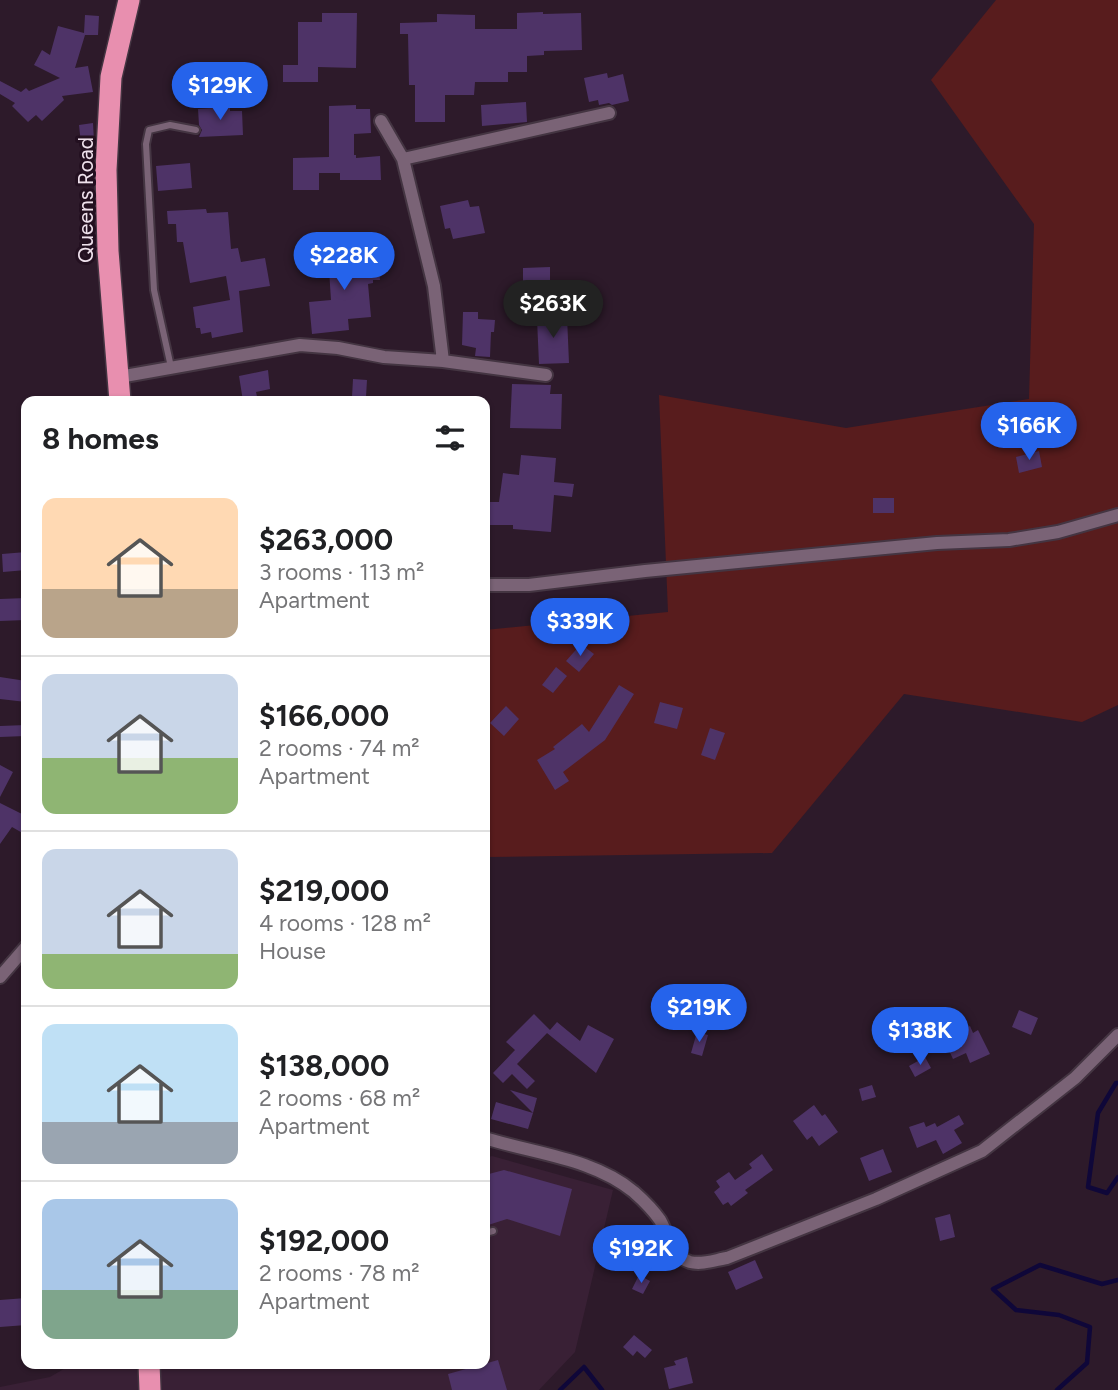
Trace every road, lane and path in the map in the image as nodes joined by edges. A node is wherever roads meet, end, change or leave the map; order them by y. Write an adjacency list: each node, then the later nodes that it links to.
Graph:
1 (129, 0): 9 (highway, Queens Road)
2 (609, 113): 5 (street)
3 (381, 121): 5 (street)
4 (196, 130): 7 (lane)
5 (403, 159): 6 (street)
6 (443, 361): 7 (street); 8 (street)
7 (171, 367): 9 (street)
8 (546, 375)
9 (119, 377): 10 (highway, Queens Road)
10 (120, 396)
11 (1118, 515): 12 (street)
12 (490, 585)
13 (21, 953): 14 (street)
14 (0, 977)
15 (1118, 1035): 16 (street)
16 (490, 1139)
17 (493, 1231): 18 (lane)
18 (490, 1232)
19 (149, 1369): 20 (highway)
20 (150, 1390)

